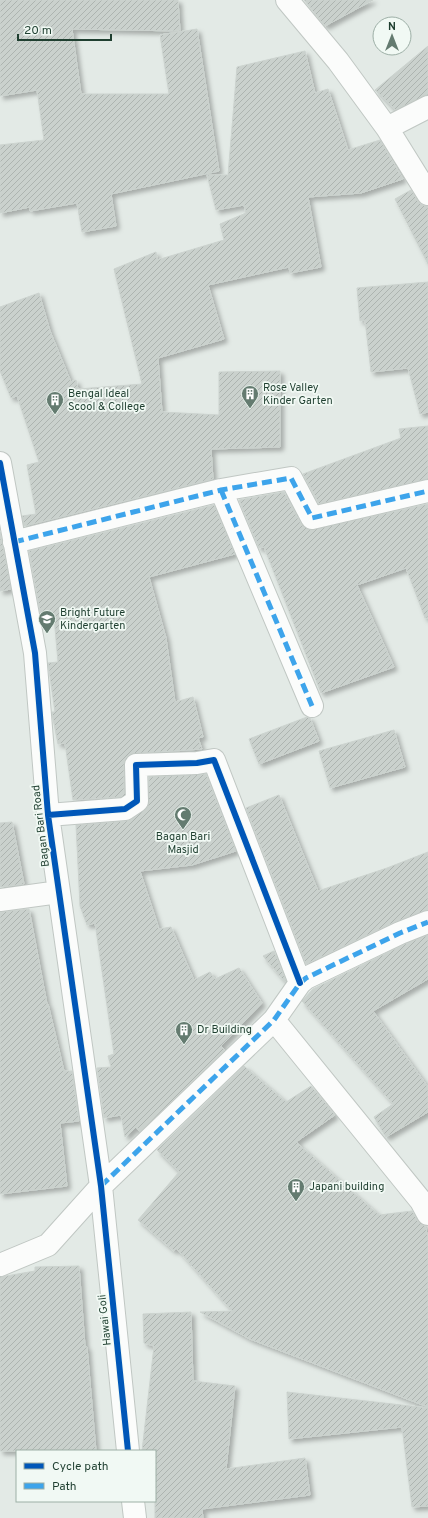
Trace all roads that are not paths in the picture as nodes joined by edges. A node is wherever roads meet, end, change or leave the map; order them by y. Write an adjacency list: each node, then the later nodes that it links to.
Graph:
1 (287, 0): 3 (street)
2 (428, 107): 3 (street)
3 (387, 128): 4 (street)
4 (428, 194)
5 (0, 463): 8 (street, Bagan Bari Road)
6 (221, 490): 7 (street); 8 (street); 9 (street)
7 (428, 491)
8 (14, 542): 10 (street, Bagan Bari Road)
9 (312, 706)
10 (48, 815): 11 (street, Bagan Bari Road); 14 (street)
11 (59, 892): 12 (street); 16 (street, Bagan Bari Road)
12 (0, 900)
13 (428, 922): 14 (street)
14 (300, 983): 15 (street)
15 (274, 1020): 16 (street); 17 (street)
16 (101, 1186): 18 (street); 19 (street, Hawai Goli)
17 (428, 1214)
18 (0, 1265)
19 (128, 1450)
20 (133, 1502): 21 (street)
21 (135, 1518)

